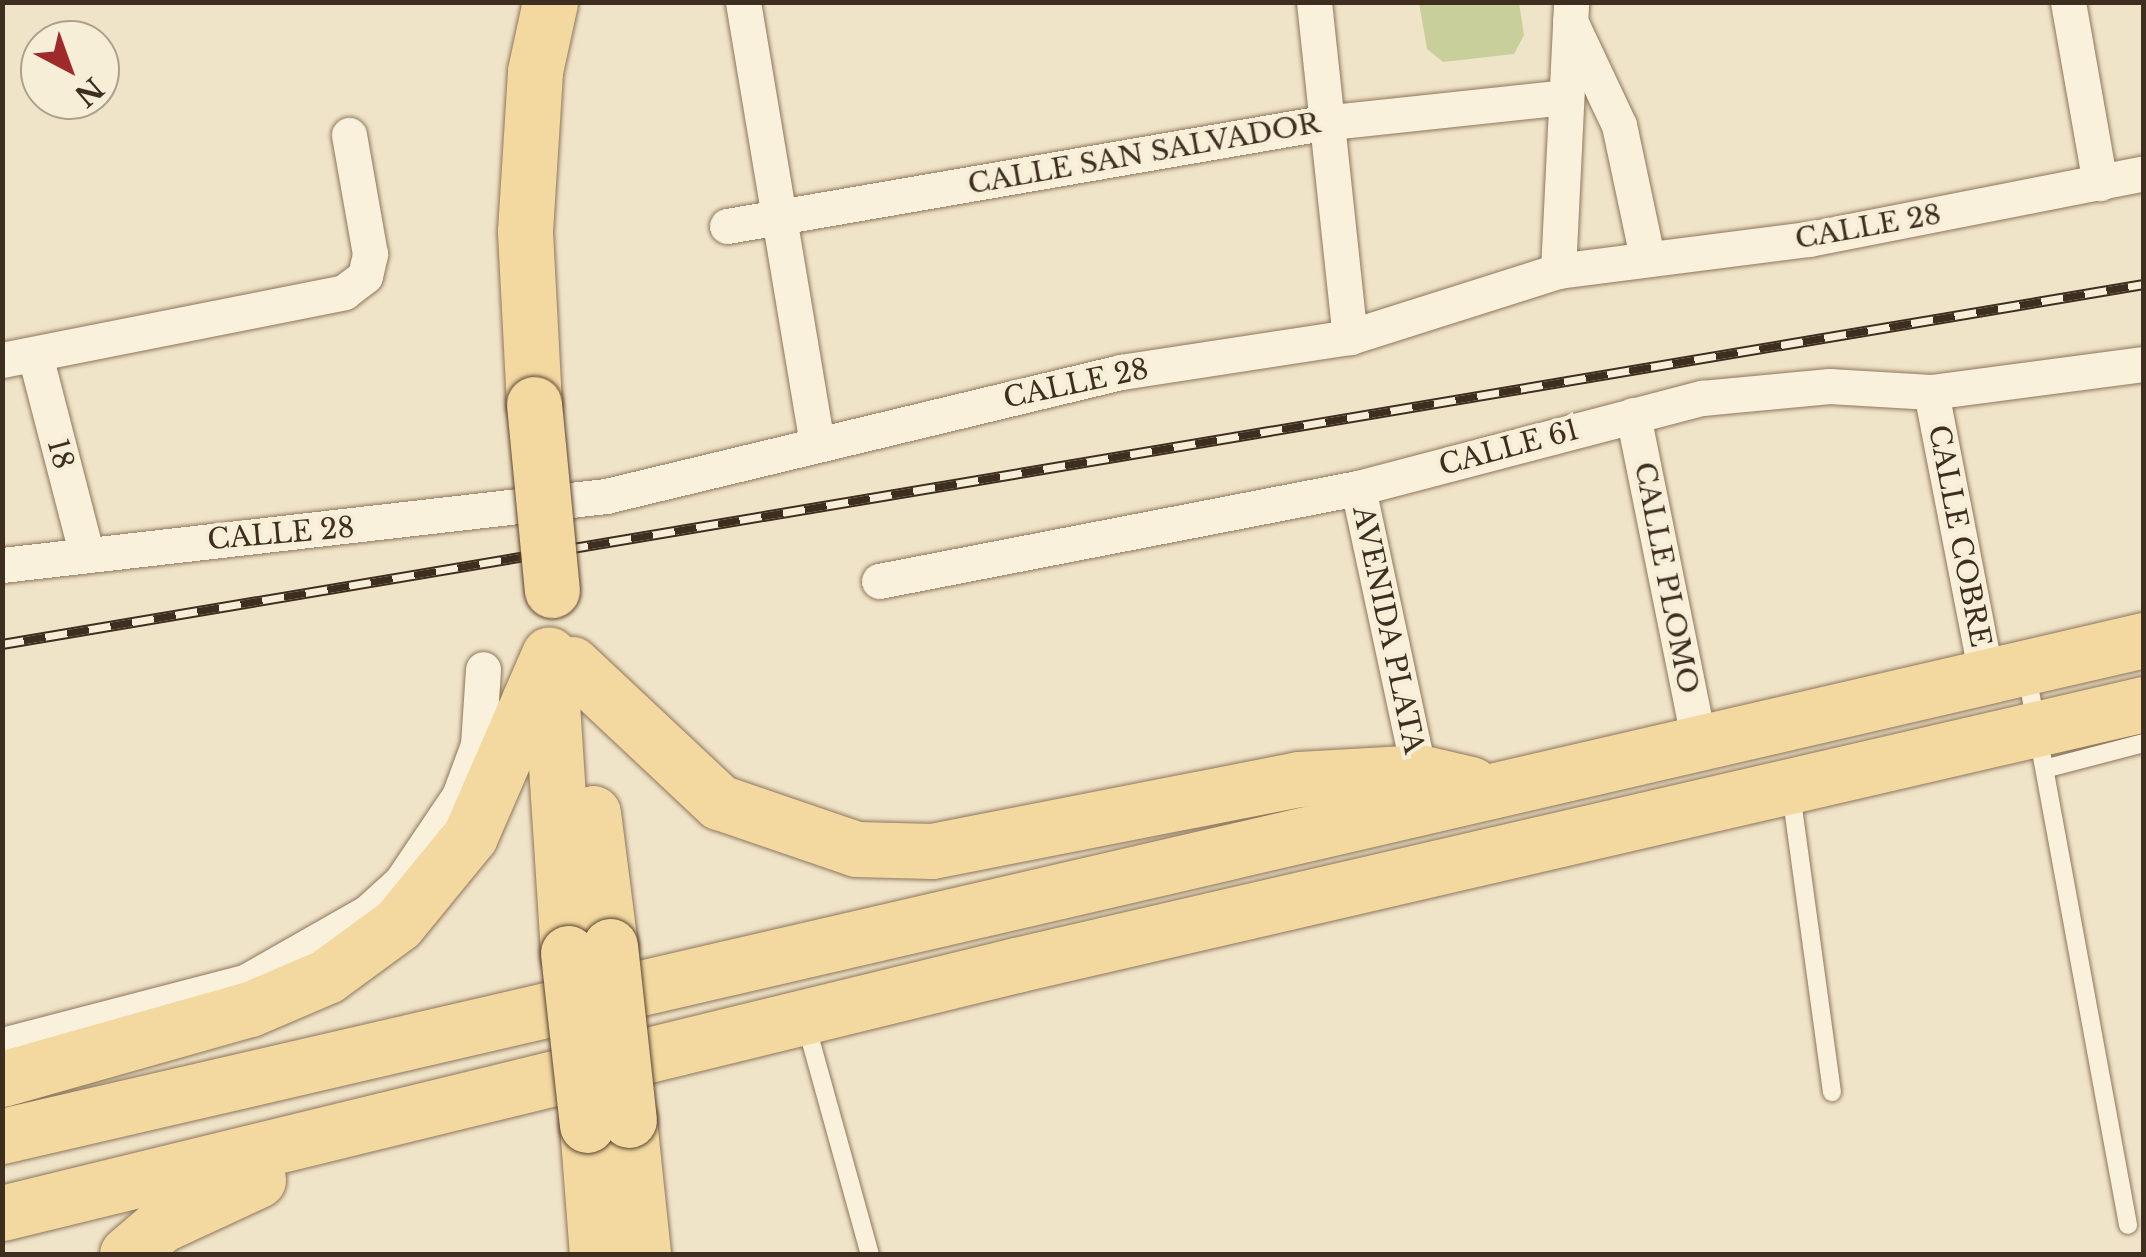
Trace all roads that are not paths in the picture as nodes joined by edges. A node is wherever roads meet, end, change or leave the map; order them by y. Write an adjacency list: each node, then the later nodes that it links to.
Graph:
1 (550, 2): 25 (main road, bridge)
2 (743, 2): 11 (street)
3 (1314, 2): 7 (street)
4 (2068, 2): 10 (street)
5 (1570, 12): 6 (street); 13 (street)
6 (1564, 97): 7 (street, CALLE SAN SALVADOR); 14 (street)
7 (1322, 123): 11 (street, CALLE SAN SALVADOR); 15 (street)
8 (349, 134): 16 (street)
9 (2144, 172): 10 (street, CALLE 28)
10 (2100, 182): 13 (street, CALLE 28)
11 (777, 216): 12 (street, CALLE SAN SALVADOR); 20 (street)
12 (727, 226)
13 (1646, 257): 14 (street, CALLE 28)
14 (1558, 271): 15 (street, CALLE 28)
15 (1350, 337): 20 (street, CALLE 28)
16 (19, 358): 22 (street, 18)
17 (2144, 364): 18 (street, CALLE 61)
18 (1932, 392): 19 (street, CALLE 61); 28 (street, CALLE COBRE)
19 (1633, 415): 21 (street, CALLE 61); 30 (street, CALLE PLOMO)
20 (816, 440): 22 (street, CALLE 28)
21 (1358, 488): 24 (street, CALLE 61); 33 (street, AVENIDA PLATA)
22 (86, 552): 23 (street, CALLE 28)
23 (2, 565)
24 (879, 581)
25 (557, 631): 33 (main road); 38 (main road); 41 (main road, bridge)
26 (2144, 640): 28 (main road)
27 (484, 669): 37 (street)
28 (2006, 676): 30 (main road); 32 (lane)
29 (2144, 704): 32 (main road)
30 (1699, 742): 35 (main road)
31 (2144, 744): 32 (lane)
32 (2045, 749): 34 (main road); 44 (lane)
33 (1419, 772): 35 (main road)
34 (1790, 783): 36 (main road); 39 (lane)
35 (1490, 790): 42 (main road)
36 (804, 1020): 40 (main road); 48 (lane)
37 (2, 1045)
38 (2, 1079)
39 (1832, 1092)
40 (403, 1121): 43 (main road); 45 (main road)
41 (608, 1123): 46 (main road); 47 (main road)
42 (2, 1136)
43 (2, 1213)
44 (2128, 1225)
45 (127, 1254)
46 (597, 1254)
47 (642, 1254)
48 (870, 1254)

